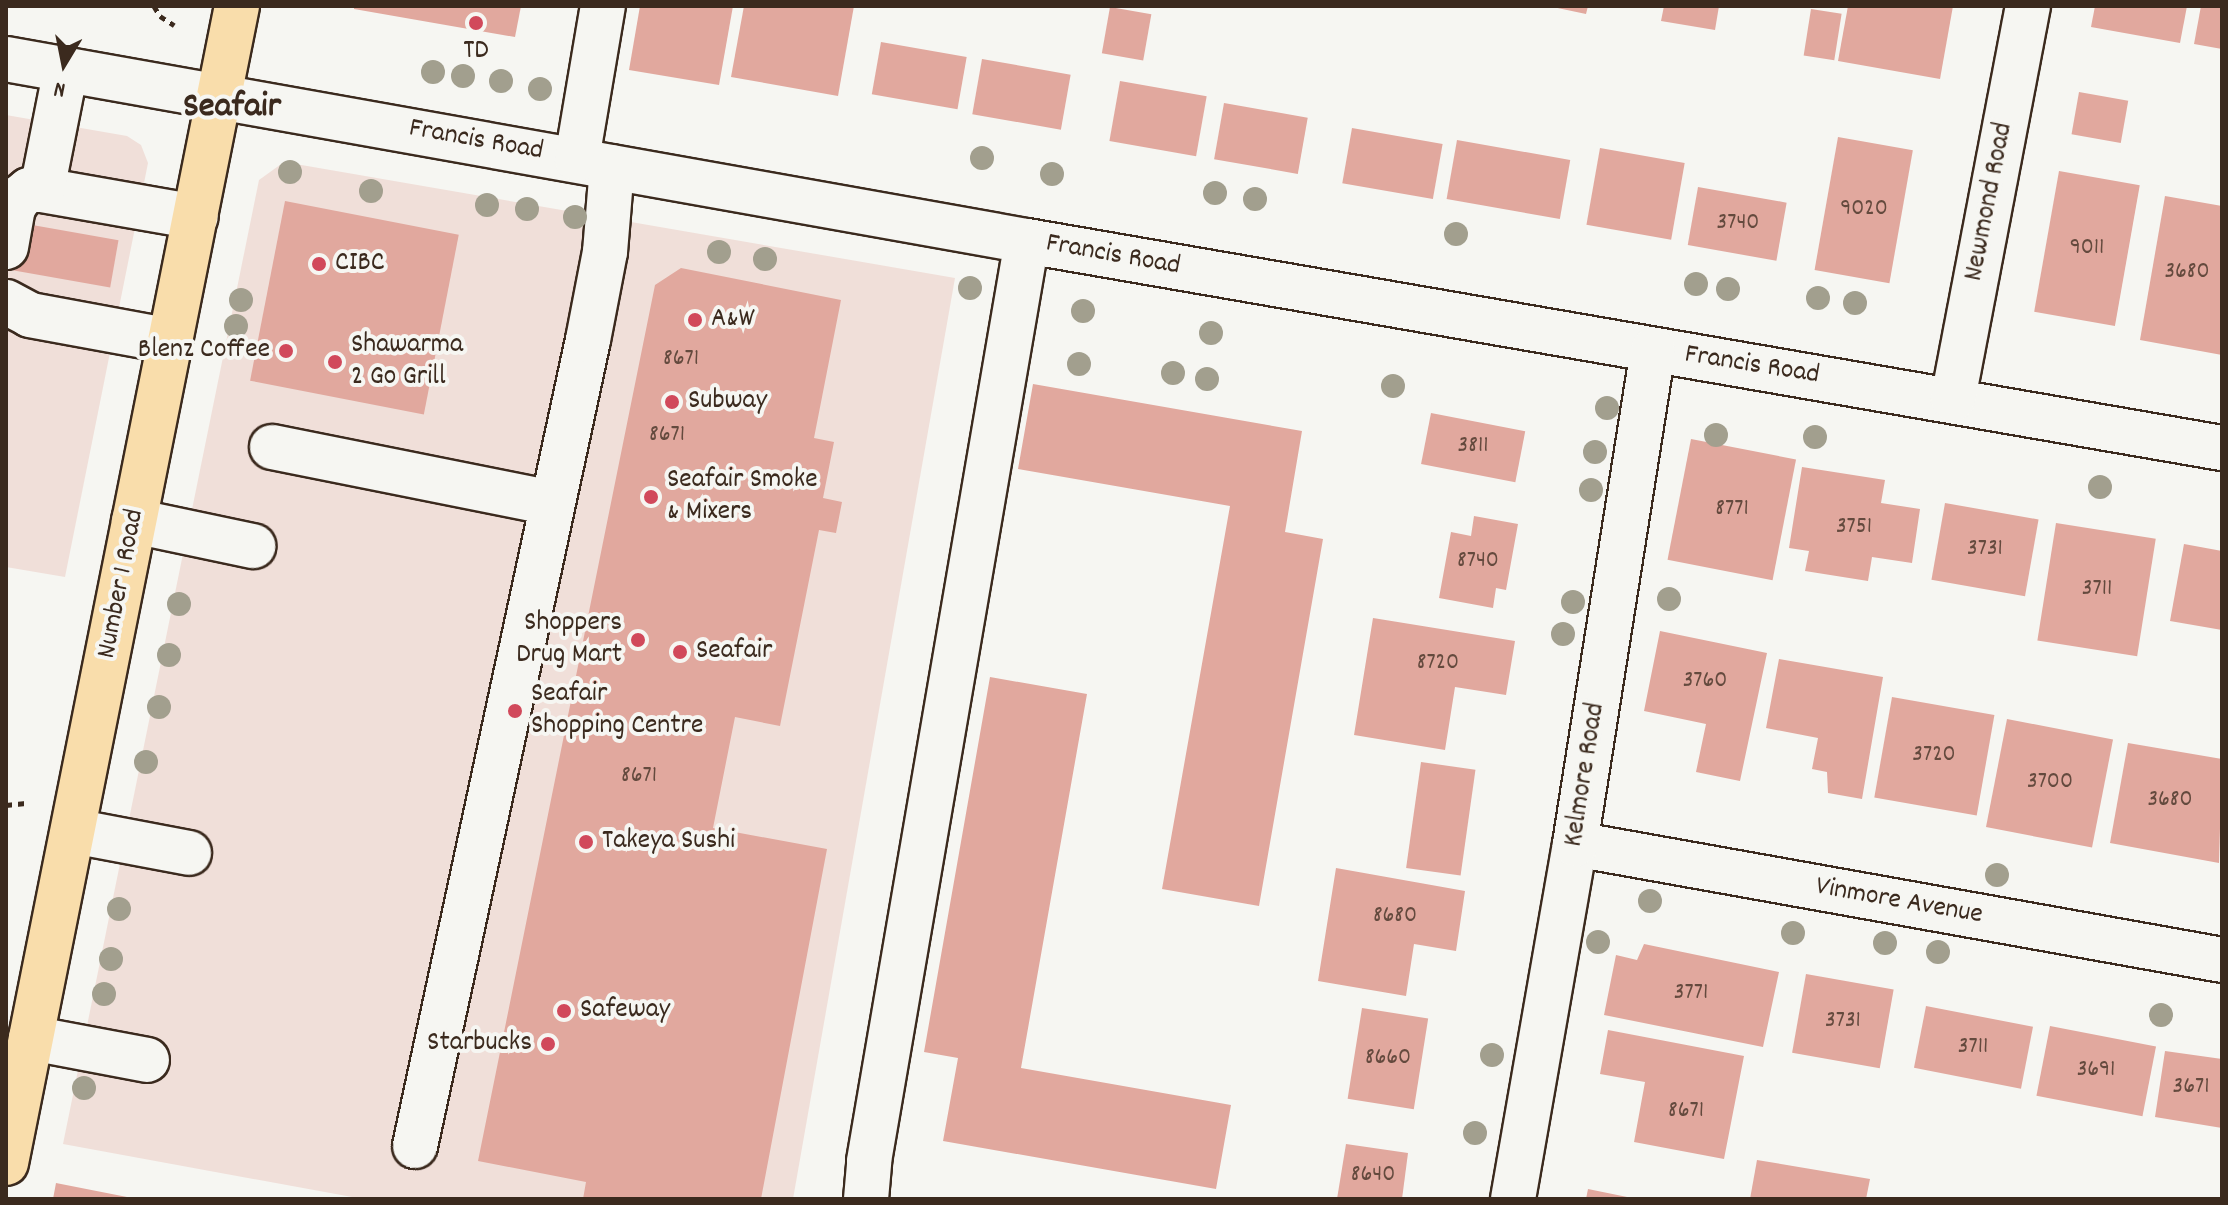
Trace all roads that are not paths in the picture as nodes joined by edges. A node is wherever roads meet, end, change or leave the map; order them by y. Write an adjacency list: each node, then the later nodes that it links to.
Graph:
1 (237, 6): 6 (main road, Number 1 Road)
2 (603, 6): 7 (street)
3 (2028, 6): 15 (street, Newmond Road)
4 (6, 59): 5 (street, Francis Road)
5 (66, 69): 6 (street, Francis Road); 8 (street)
6 (220, 95): 7 (street, Francis Road); 9 (main road, Number 1 Road)
7 (594, 163): 10 (street, Francis Road); 18 (street)
8 (42, 190): 9 (street); 11 (street)
9 (196, 217): 13 (main road, Number 1 Road)
10 (1027, 241): 14 (street, Francis Road); 29 (street)
11 (6, 247)
12 (6, 302): 13 (street)
13 (171, 341): 19 (main road, Number 1 Road)
14 (1653, 350): 15 (street, Francis Road); 22 (street, Kelmore Road)
15 (1953, 399): 17 (street, Francis Road)
16 (272, 447): 18 (street)
17 (2222, 448)
18 (552, 503): 27 (street)
19 (134, 521): 20 (street); 21 (main road, Number 1 Road)
20 (253, 546)
21 (73, 831): 23 (street); 25 (main road, Number 1 Road)
22 (1575, 844): 24 (street, Vinmore Avenue); 30 (street, Kelmore Road)
23 (189, 853)
24 (2222, 960)
25 (31, 1038): 26 (street); 28 (main road, Number 1 Road)
26 (147, 1060)
27 (415, 1146)
28 (6, 1163)
29 (866, 1199)
30 (1513, 1199)

